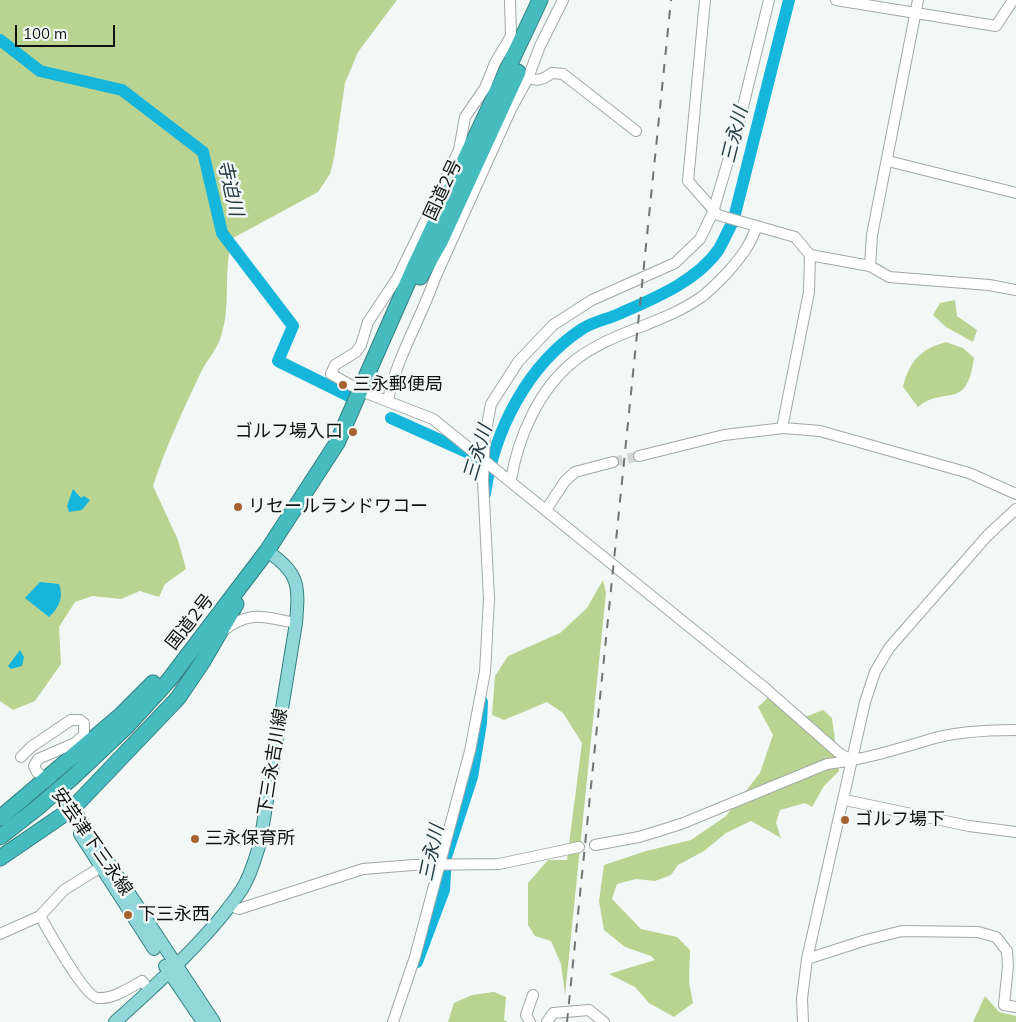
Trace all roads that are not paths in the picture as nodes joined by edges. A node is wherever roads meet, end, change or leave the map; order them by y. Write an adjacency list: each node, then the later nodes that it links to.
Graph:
1 (510, 0): 20 (street)
2 (540, 0): 20 (highway, 国道2号)
3 (551, 0): 20 (highway, 国道2号)
4 (563, 0): 11 (street)
5 (705, 0): 15 (street)
6 (769, 0): 15 (street)
7 (836, 0): 10 (street)
8 (918, 0): 10 (street)
9 (1013, 0): 10 (street)
10 (916, 14): 13 (street)
11 (525, 77): 12 (street); 21 (street)
12 (636, 132)
13 (888, 161): 14 (street); 18 (street)
14 (1016, 193)
15 (715, 213): 16 (street); 24 (street)
16 (753, 227): 17 (street); 26 (street)
17 (810, 256): 18 (street); 22 (street)
18 (870, 266): 19 (street)
19 (1016, 290)
20 (361, 391): 21 (street); 30 (highway, 国道2号)
21 (388, 400): 24 (street)
22 (782, 428): 23 (street); 27 (street)
23 (639, 456)
24 (486, 459): 26 (street); 48 (street)
25 (613, 462): 28 (street)
26 (510, 480): 28 (street)
27 (1016, 494)
28 (546, 510): 37 (street)
29 (1016, 510): 37 (street)
30 (267, 551): 31 (highway, 国道2号); 32 (main road, 下三永吉川線)
31 (241, 586): 33 (highway); 34 (highway, 国道2号)
32 (296, 623): 33 (street); 49 (main road, 下三永吉川線)
33 (220, 633): 40 (highway)
34 (202, 638): 38 (highway); 43 (highway, 国道2号, bridge)
35 (1016, 730): 37 (street)
36 (21, 757): 38 (street)
37 (853, 761): 39 (street); 44 (street)
38 (46, 779): 40 (main road, 安芸津下三永線); 41 (highway)
39 (844, 800): 42 (street); 52 (street)
40 (70, 810): 46 (highway); 47 (main road, 安芸津下三永線)
41 (0, 818)
42 (1016, 832)
43 (0, 837)
44 (595, 845)
45 (578, 847): 48 (street)
46 (0, 858)
47 (105, 865): 50 (street); 54 (main road, 安芸津下三永線)
48 (440, 866): 49 (street); 62 (street)
49 (229, 904): 54 (main road, 下三永吉川線)
50 (40, 916): 51 (street); 55 (street)
51 (0, 934)
52 (807, 959): 53 (street); 66 (street)
53 (1012, 966): 57 (street)
54 (172, 968): 55 (main road, 下三永吉川線); 60 (main road, 安芸津下三永線); 61 (main road, 安芸津下三永線)
55 (150, 990): 59 (main road, 下三永吉川線)
56 (533, 995): 63 (street)
57 (1016, 1007)
58 (560, 1017): 64 (street); 65 (street)
59 (117, 1021)
60 (203, 1022)
61 (214, 1022)
62 (393, 1022)
63 (530, 1022)
64 (547, 1022)
65 (604, 1022)
66 (804, 1022)

